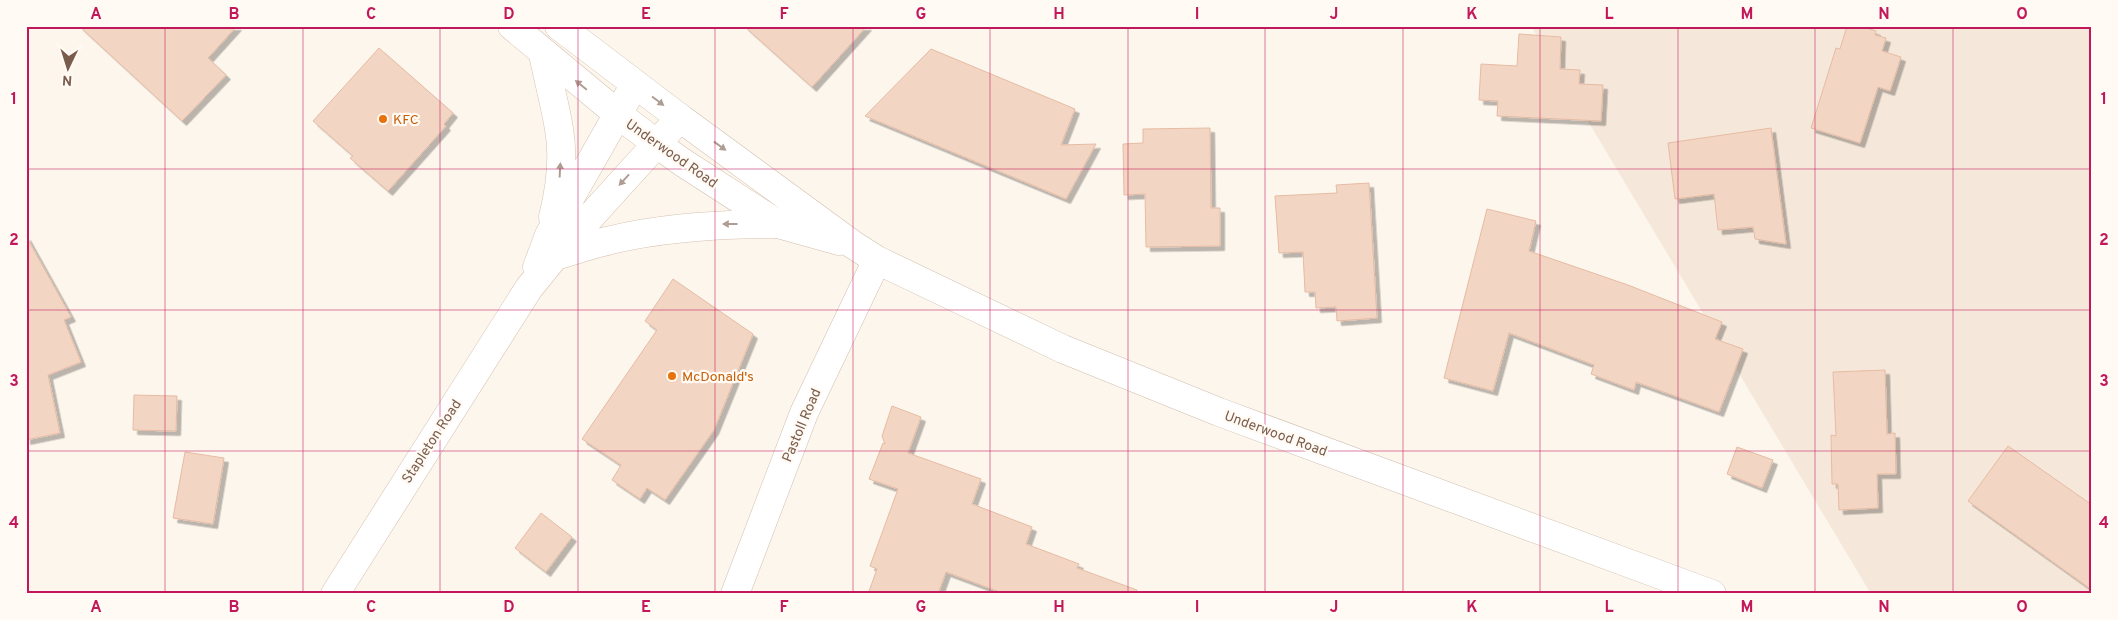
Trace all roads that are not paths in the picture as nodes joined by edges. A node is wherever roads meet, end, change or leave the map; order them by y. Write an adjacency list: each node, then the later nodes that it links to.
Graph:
1 (512, 26): 3 (street, Underwood Road)
2 (559, 26): 4 (street, Underwood Road)
3 (543, 54): 5 (street, Underwood Road, one-way to 3); 10 (street, one-way to 3)
4 (635, 84): 5 (street, Stapleton Road); 6 (street, Underwood Road, one-way to 6)
5 (619, 116): 7 (street, Underwood Road); 10 (street, Stapleton Road)
6 (680, 118): 7 (street, Stapleton Road); 9 (street, Underwood Road, one-way to 9)
7 (657, 144): 8 (street, Underwood Road); 10 (street, Stapleton Road, one-way to 10)
8 (778, 224): 9 (street, Underwood Road); 10 (street, one-way to 10)
9 (852, 244): 11 (street, Underwood Road)
10 (552, 245): 12 (street, Stapleton Road)
11 (877, 260): 13 (street, Pastoll Road); 14 (street, Underwood Road)
12 (335, 594)
13 (735, 594)
14 (1712, 594)

